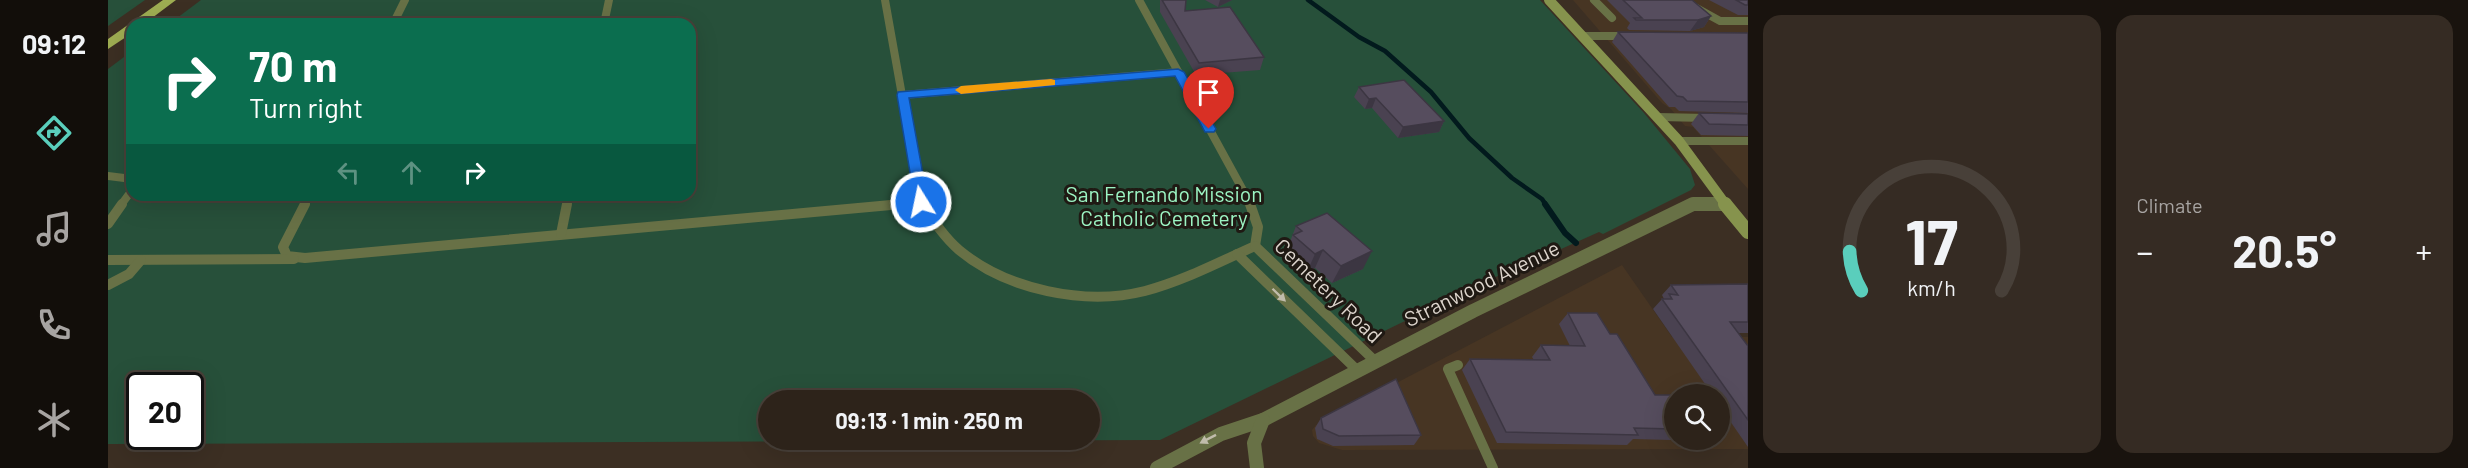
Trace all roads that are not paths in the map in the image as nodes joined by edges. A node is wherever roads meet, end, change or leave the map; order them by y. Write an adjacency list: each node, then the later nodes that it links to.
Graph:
1 (170, 0): 9 (main road)
2 (405, 0): 10 (lane)
3 (609, 0): 11 (lane)
4 (885, 0): 19 (lane)
5 (1139, 0): 18 (lane, Cemetery Road)
6 (1549, 0): 15 (main road)
7 (1594, 0): 12 (lane)
8 (1682, 0): 13 (lane)
9 (144, 18)
10 (396, 18)
11 (605, 18)
12 (1612, 18)
13 (1748, 21)
14 (126, 32): 17 (main road)
15 (1582, 36): 16 (lane); 20 (main road)
16 (1634, 36)
17 (108, 45)
18 (1178, 72): 19 (lane); 34 (lane, Cemetery Road)
19 (903, 95): 29 (lane)
20 (1658, 117): 21 (lane); 22 (main road)
21 (1714, 118)
22 (1679, 141): 23 (lane); 30 (main road)
23 (1748, 141)
24 (108, 176): 25 (lane)
25 (126, 178)
26 (126, 198): 31 (lane)
27 (306, 201): 36 (lane)
28 (568, 201): 33 (lane)
29 (921, 202): 33 (lane); 35 (lane)
30 (1725, 204): 32 (main road); 40 (street, Stranwood Avenue)
31 (108, 224)
32 (1748, 232)
33 (561, 234): 36 (lane)
34 (1255, 246): 35 (lane, Cemetery Road); 40 (lane, Cemetery Road)
35 (1237, 254): 42 (lane, Cemetery Road, one-way to 42)
36 (305, 258): 38 (lane)
37 (108, 260): 38 (lane)
38 (141, 260): 39 (lane)
39 (108, 285)
40 (1376, 362): 42 (street, Stranwood Avenue)
41 (1458, 365): 46 (lane)
42 (1358, 371): 43 (street, Stranwood Avenue)
43 (1263, 420): 44 (street, Stranwood Avenue, one-way to 44); 45 (street)
44 (1157, 468)
45 (1257, 468)
46 (1493, 468)

